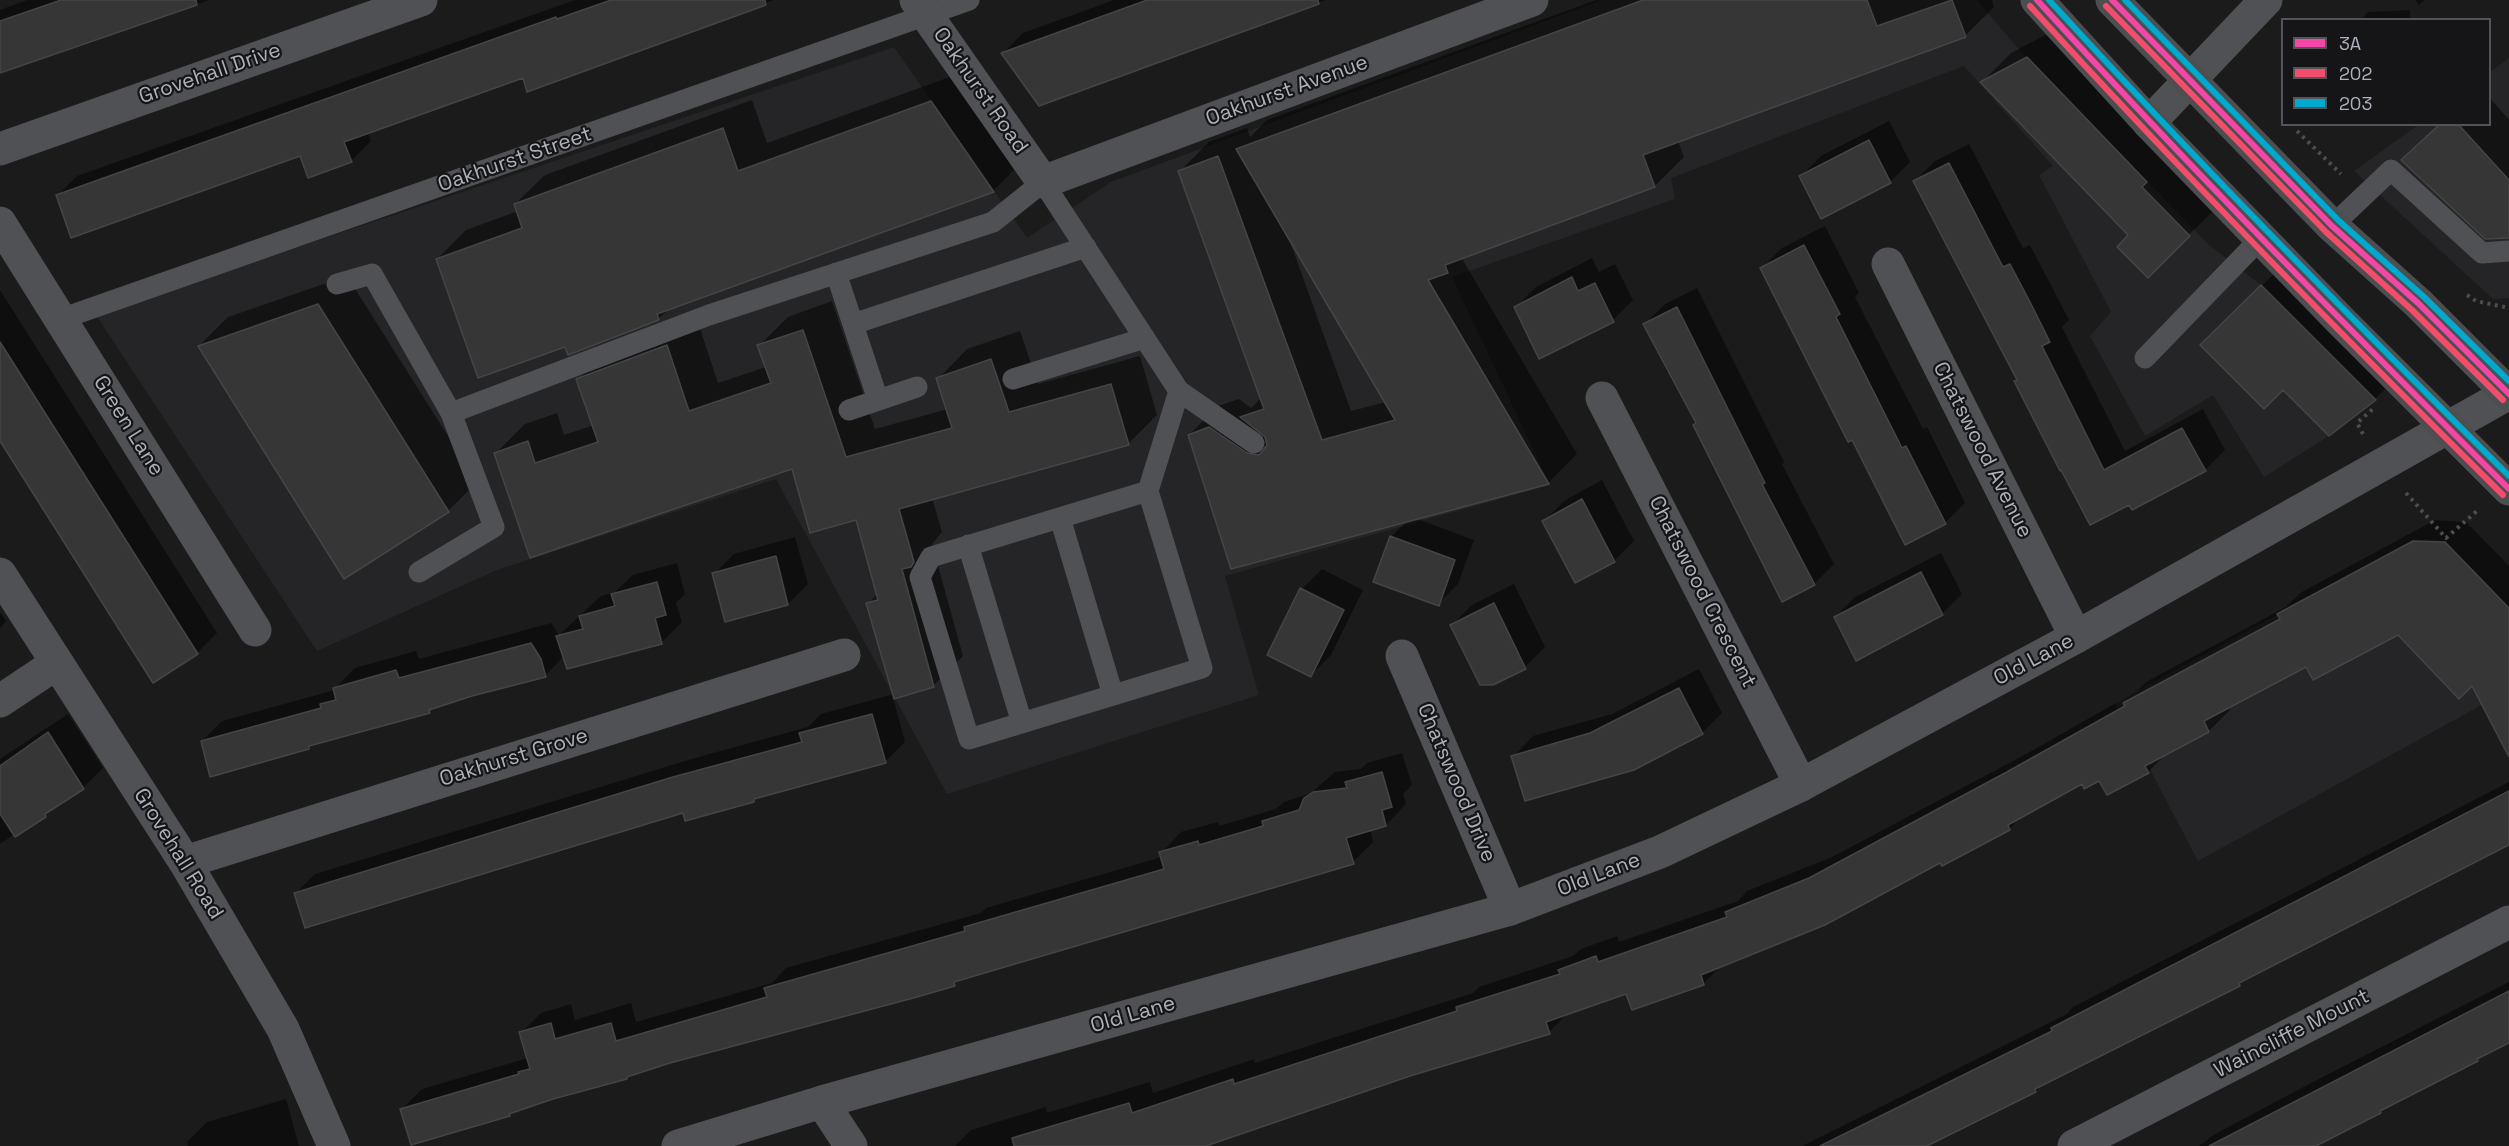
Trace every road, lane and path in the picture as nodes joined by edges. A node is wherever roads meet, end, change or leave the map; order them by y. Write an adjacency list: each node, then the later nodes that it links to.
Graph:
1 (421, 0): 10 (street, Grovehall Drive)
2 (969, 0): 7 (lane, Oakhurst Street)
3 (1532, 0): 11 (street, Oakhurst Avenue)
4 (2037, 0): 9 (main road)
5 (2112, 0): 8 (main road)
6 (2266, 0): 8 (street)
7 (922, 8): 11 (street, Oakhurst Road); 22 (lane, Oakhurst Street)
8 (2189, 81): 9 (street); 13 (main road)
9 (2149, 123): 14 (main road)
10 (0, 148)
11 (1043, 182): 15 (lane); 18 (lane)
12 (0, 223): 22 (street, Green Lane)
13 (2332, 226): 16 (lane); 29 (main road)
14 (2261, 238): 25 (lane); 34 (main road)
15 (1086, 247): 23 (lane); 24 (lane)
16 (2509, 251)
17 (1888, 264): 43 (street, Chatswood Avenue)
18 (836, 273): 23 (lane); 33 (lane)
19 (337, 284): 33 (lane)
20 (2460, 290): 21 (path)
21 (2509, 308)
22 (61, 319): 42 (street, Green Lane)
23 (853, 324): 31 (lane)
24 (1145, 338): 26 (lane); 28 (lane)
25 (2145, 358)
26 (1013, 379)
27 (917, 387): 31 (lane)
28 (1179, 391): 35 (lane); 37 (lane)
29 (2509, 393): 34 (street, Old Lane)
30 (1602, 398): 50 (street, Chatswood Crescent)
31 (878, 400): 32 (lane)
32 (849, 410)
33 (451, 413): 40 (lane)
34 (2447, 427): 36 (main road); 43 (street, Old Lane)
35 (1254, 443)
36 (2509, 489)
37 (1148, 491): 38 (lane); 47 (lane)
38 (1060, 518): 39 (lane); 47 (lane)
39 (968, 546): 49 (lane); 49 (lane)
40 (418, 572)
41 (0, 574): 46 (street, Grovehall Road)
42 (255, 630)
43 (2076, 637): 50 (street, Old Lane)
44 (844, 655): 51 (street, Oakhurst Grove)
45 (1402, 656): 52 (street, Chatswood Drive)
46 (57, 663): 48 (street); 51 (street, Grovehall Road)
47 (1113, 695): 49 (lane)
48 (0, 700)
49 (1022, 723)
50 (1802, 785): 52 (street, Old Lane)
51 (185, 862): 55 (street, Grovehall Road)
52 (1510, 909): 54 (street, Old Lane)
53 (2509, 922): 58 (street, Waincliffe Mount)
54 (822, 1102): 56 (street, Old Lane); 57 (street)
55 (334, 1146)
56 (678, 1146)
57 (850, 1146)
58 (2074, 1146)

